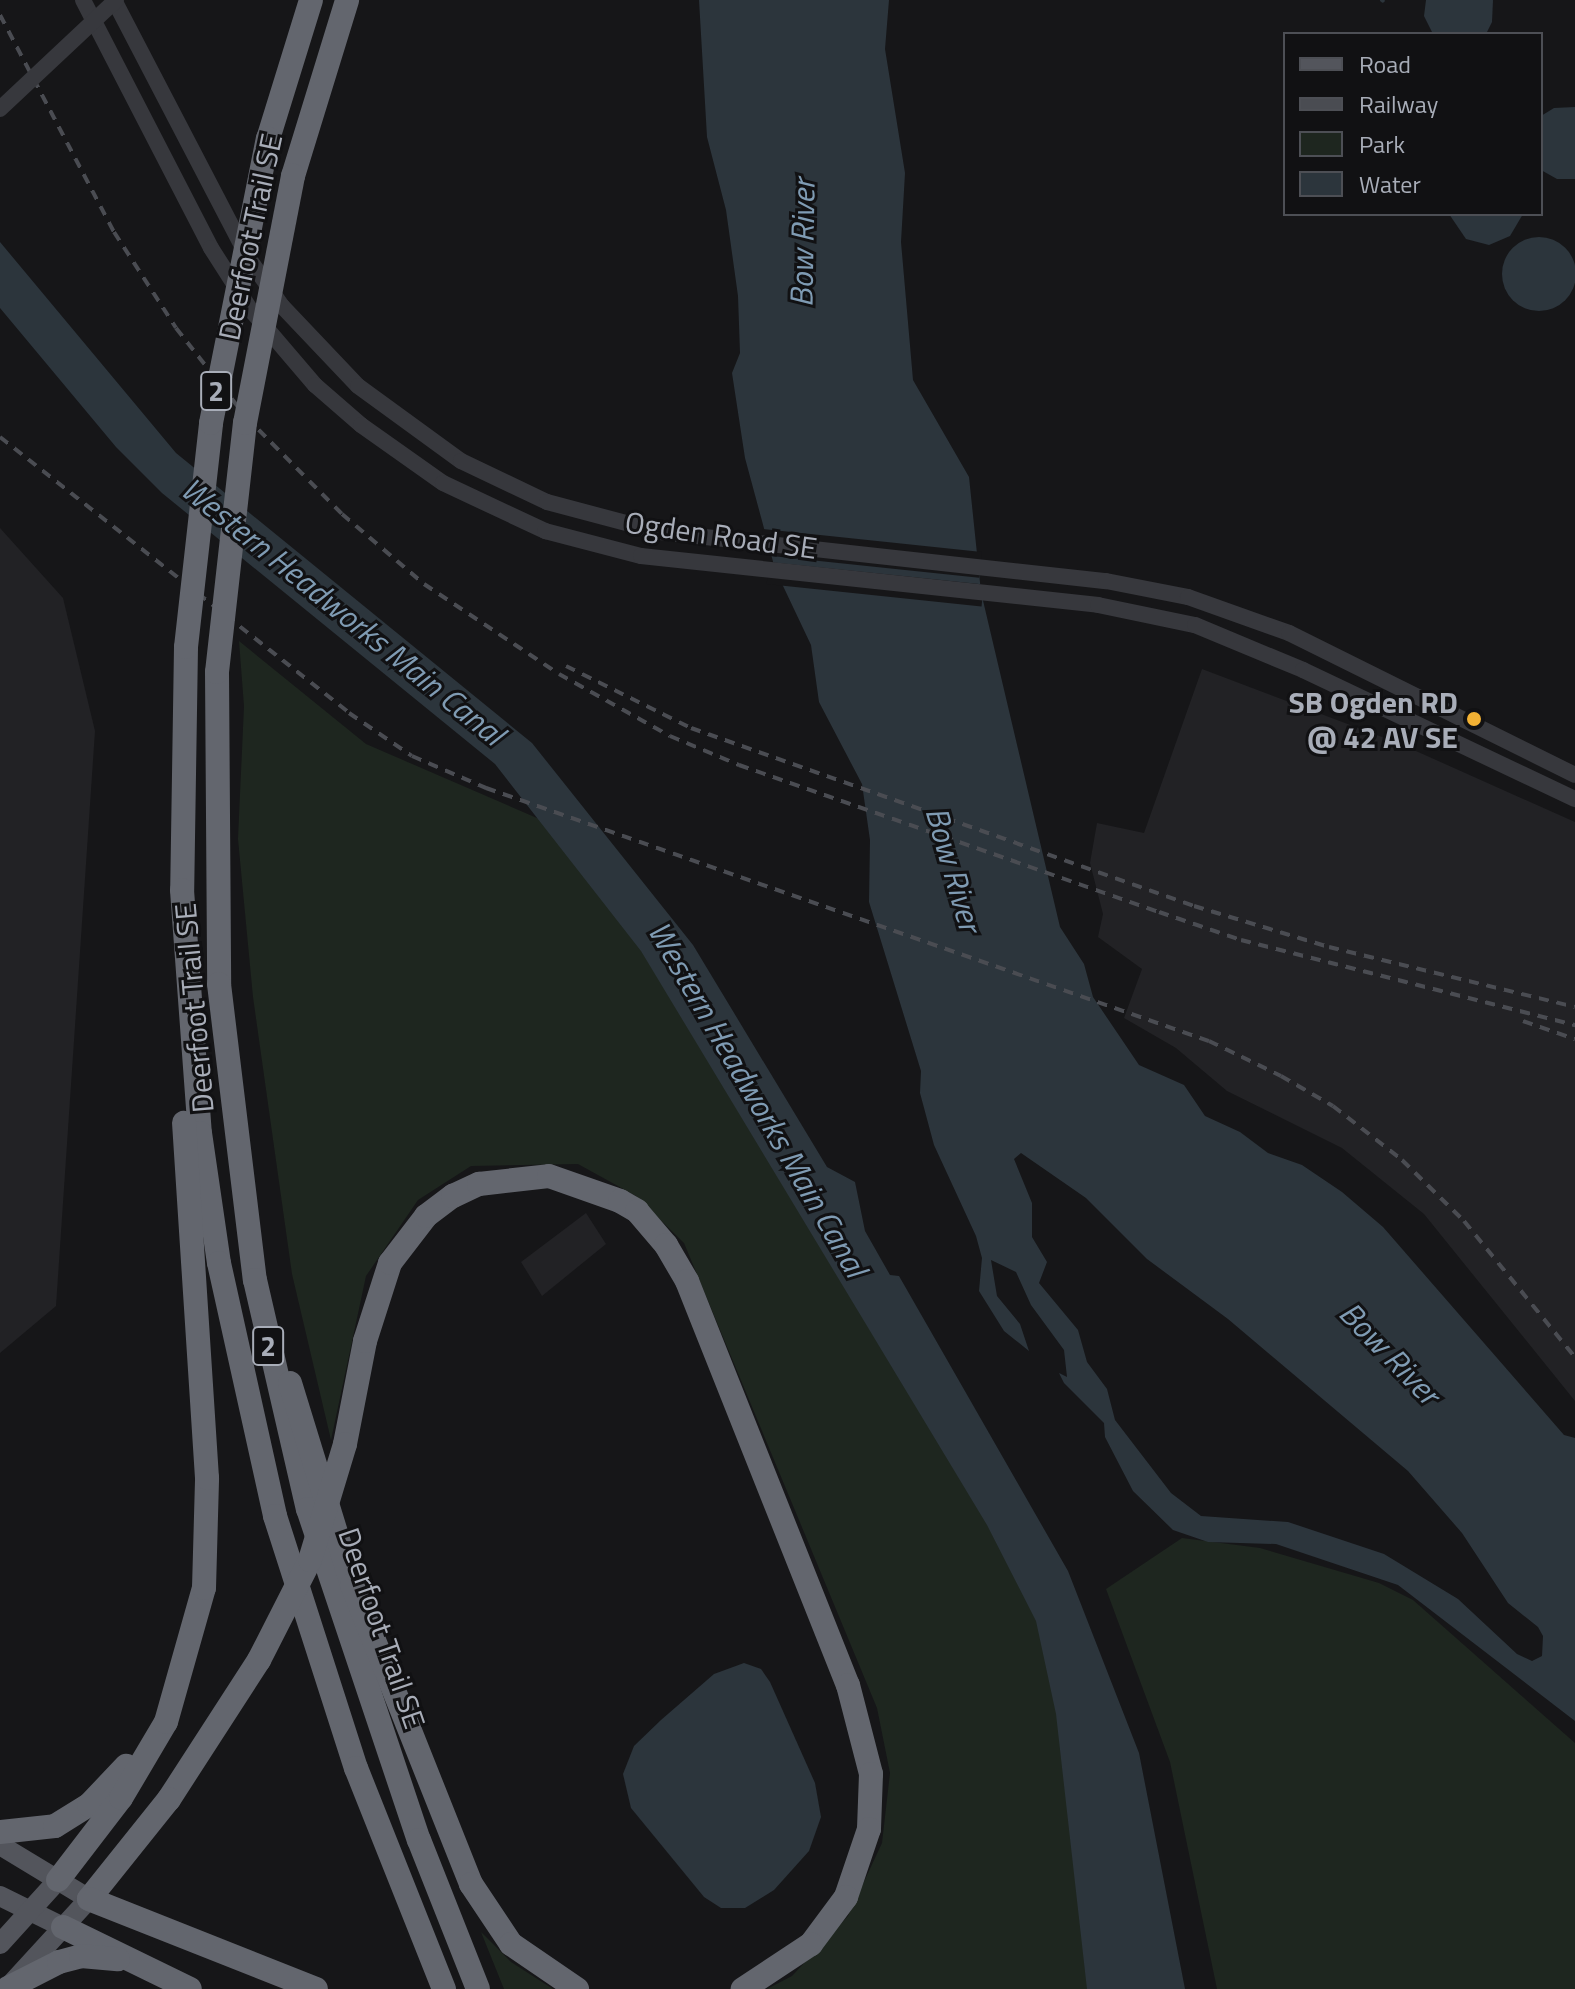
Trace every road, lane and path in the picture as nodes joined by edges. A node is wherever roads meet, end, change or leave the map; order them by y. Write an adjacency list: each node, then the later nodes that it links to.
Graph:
1 (83, 0): 7 (street, Ogden Road SE)
2 (115, 0): 5 (street, bridge); 6 (street, Ogden Road SE)
3 (311, 0): 9 (highway, Deerfoot Trail SE / 2, bridge)
4 (347, 0): 10 (highway, Deerfoot Trail SE / 2, bridge)
5 (0, 109)
6 (1574, 774): 7 (street)
7 (1555, 791): 8 (street, Ogden Road SE)
8 (1575, 799)
9 (191, 1037): 11 (highway); 24 (highway, Deerfoot Trail SE / 2)
10 (255, 1280): 25 (highway, Deerfoot Trail SE / 2); 26 (highway)
11 (174, 1689): 12 (highway); 14 (highway)
12 (0, 1832)
13 (0, 1845): 14 (main road)
14 (58, 1880): 16 (main road); 17 (main road)
15 (0, 1896): 17 (main road)
16 (89, 1899): 18 (main road); 23 (highway); 27 (highway, bridge)
17 (30, 1913): 18 (main road); 19 (main road)
18 (63, 1927): 20 (highway); 21 (main road)
19 (0, 1944)
20 (133, 1960): 21 (highway); 22 (highway)
21 (7, 1988)
22 (190, 1989)
23 (316, 1989)
24 (444, 1989)
25 (478, 1989)
26 (577, 1989)
27 (743, 1989)

